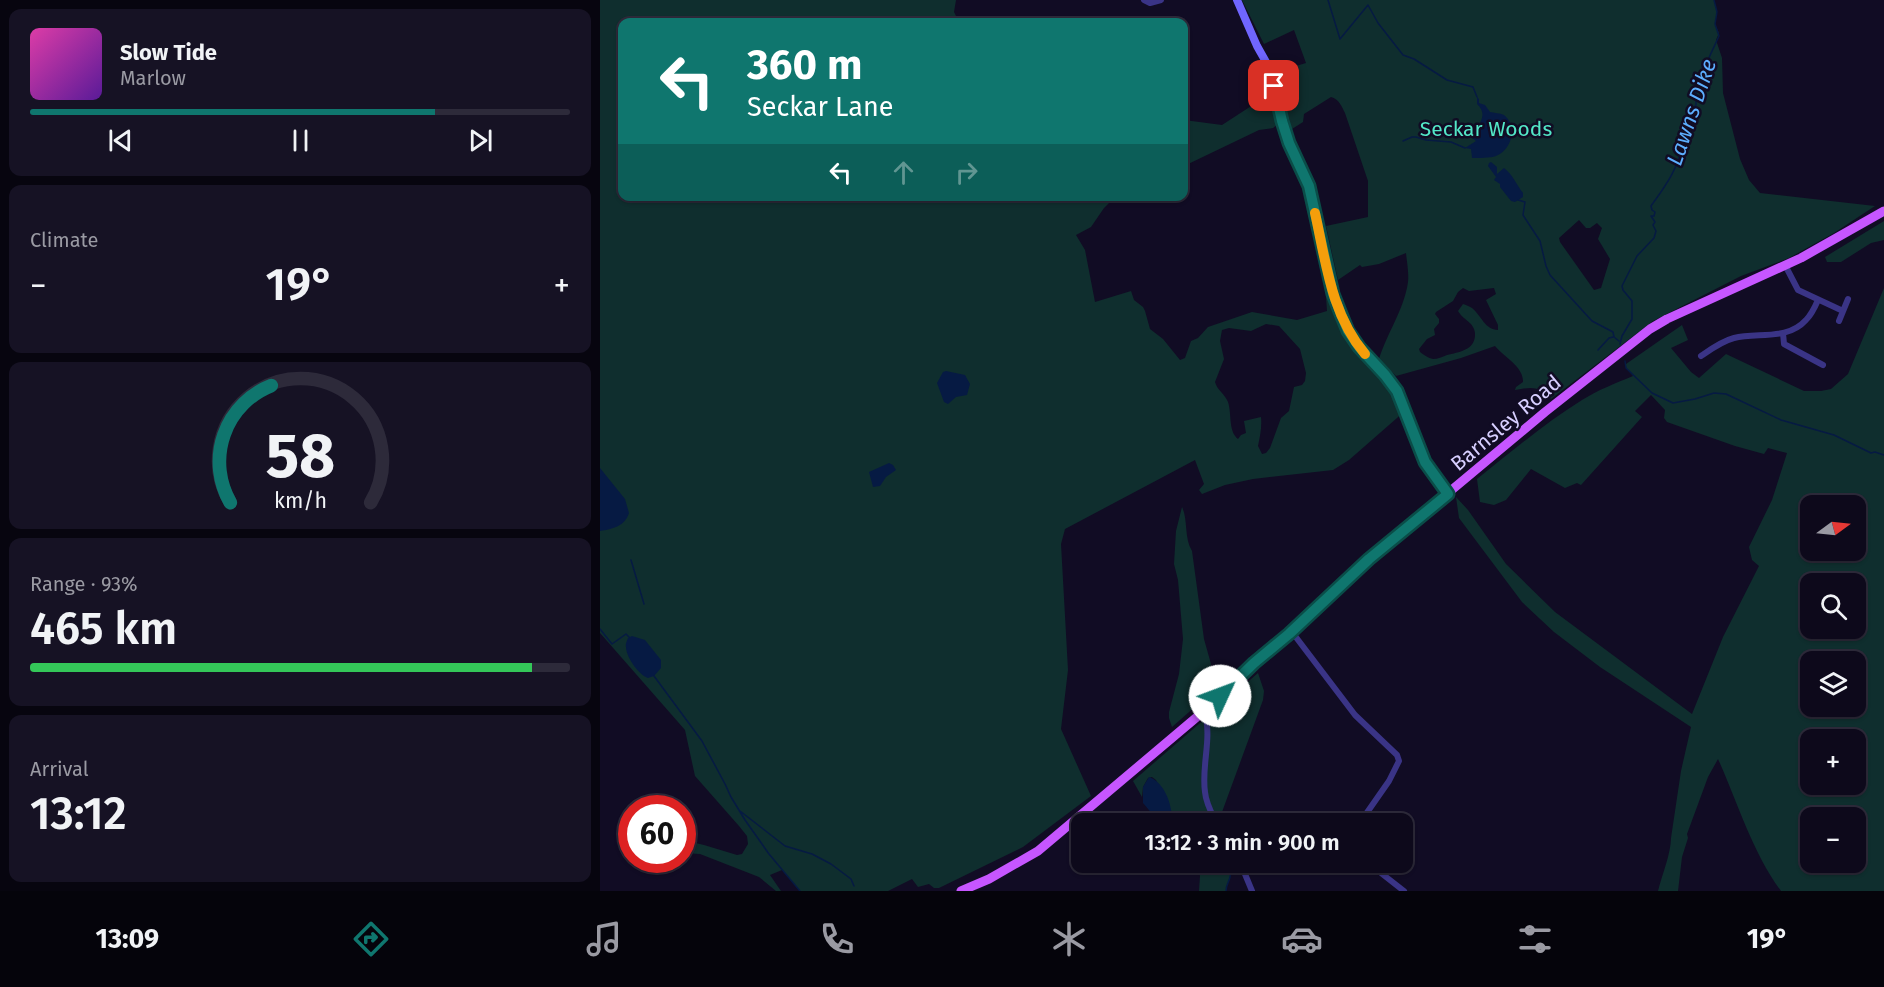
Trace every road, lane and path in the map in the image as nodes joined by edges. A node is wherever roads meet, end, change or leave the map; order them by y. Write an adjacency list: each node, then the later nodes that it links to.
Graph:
1 (1144, 0): 2 (street)
2 (1161, 0)
3 (1237, 0): 13 (street)
4 (1884, 211): 5 (main road, Barnsley Road)
5 (1785, 265): 7 (street); 13 (main road, Barnsley Road)
6 (1848, 299): 8 (street)
7 (1818, 300): 8 (street); 10 (street)
8 (1842, 311): 9 (street)
9 (1839, 321)
10 (1782, 333): 11 (street); 12 (street)
11 (1701, 356)
12 (1823, 365)
13 (1448, 494): 14 (main road, Barnsley Road)
14 (1292, 632): 15 (main road, Barnsley Road); 17 (street)
15 (1204, 711): 16 (street); 20 (main road, Barnsley Road)
16 (1211, 813)
17 (1367, 813)
18 (1245, 873): 21 (street)
19 (1381, 873): 22 (street)
20 (961, 891)
21 (1252, 891)
22 (1404, 891)

